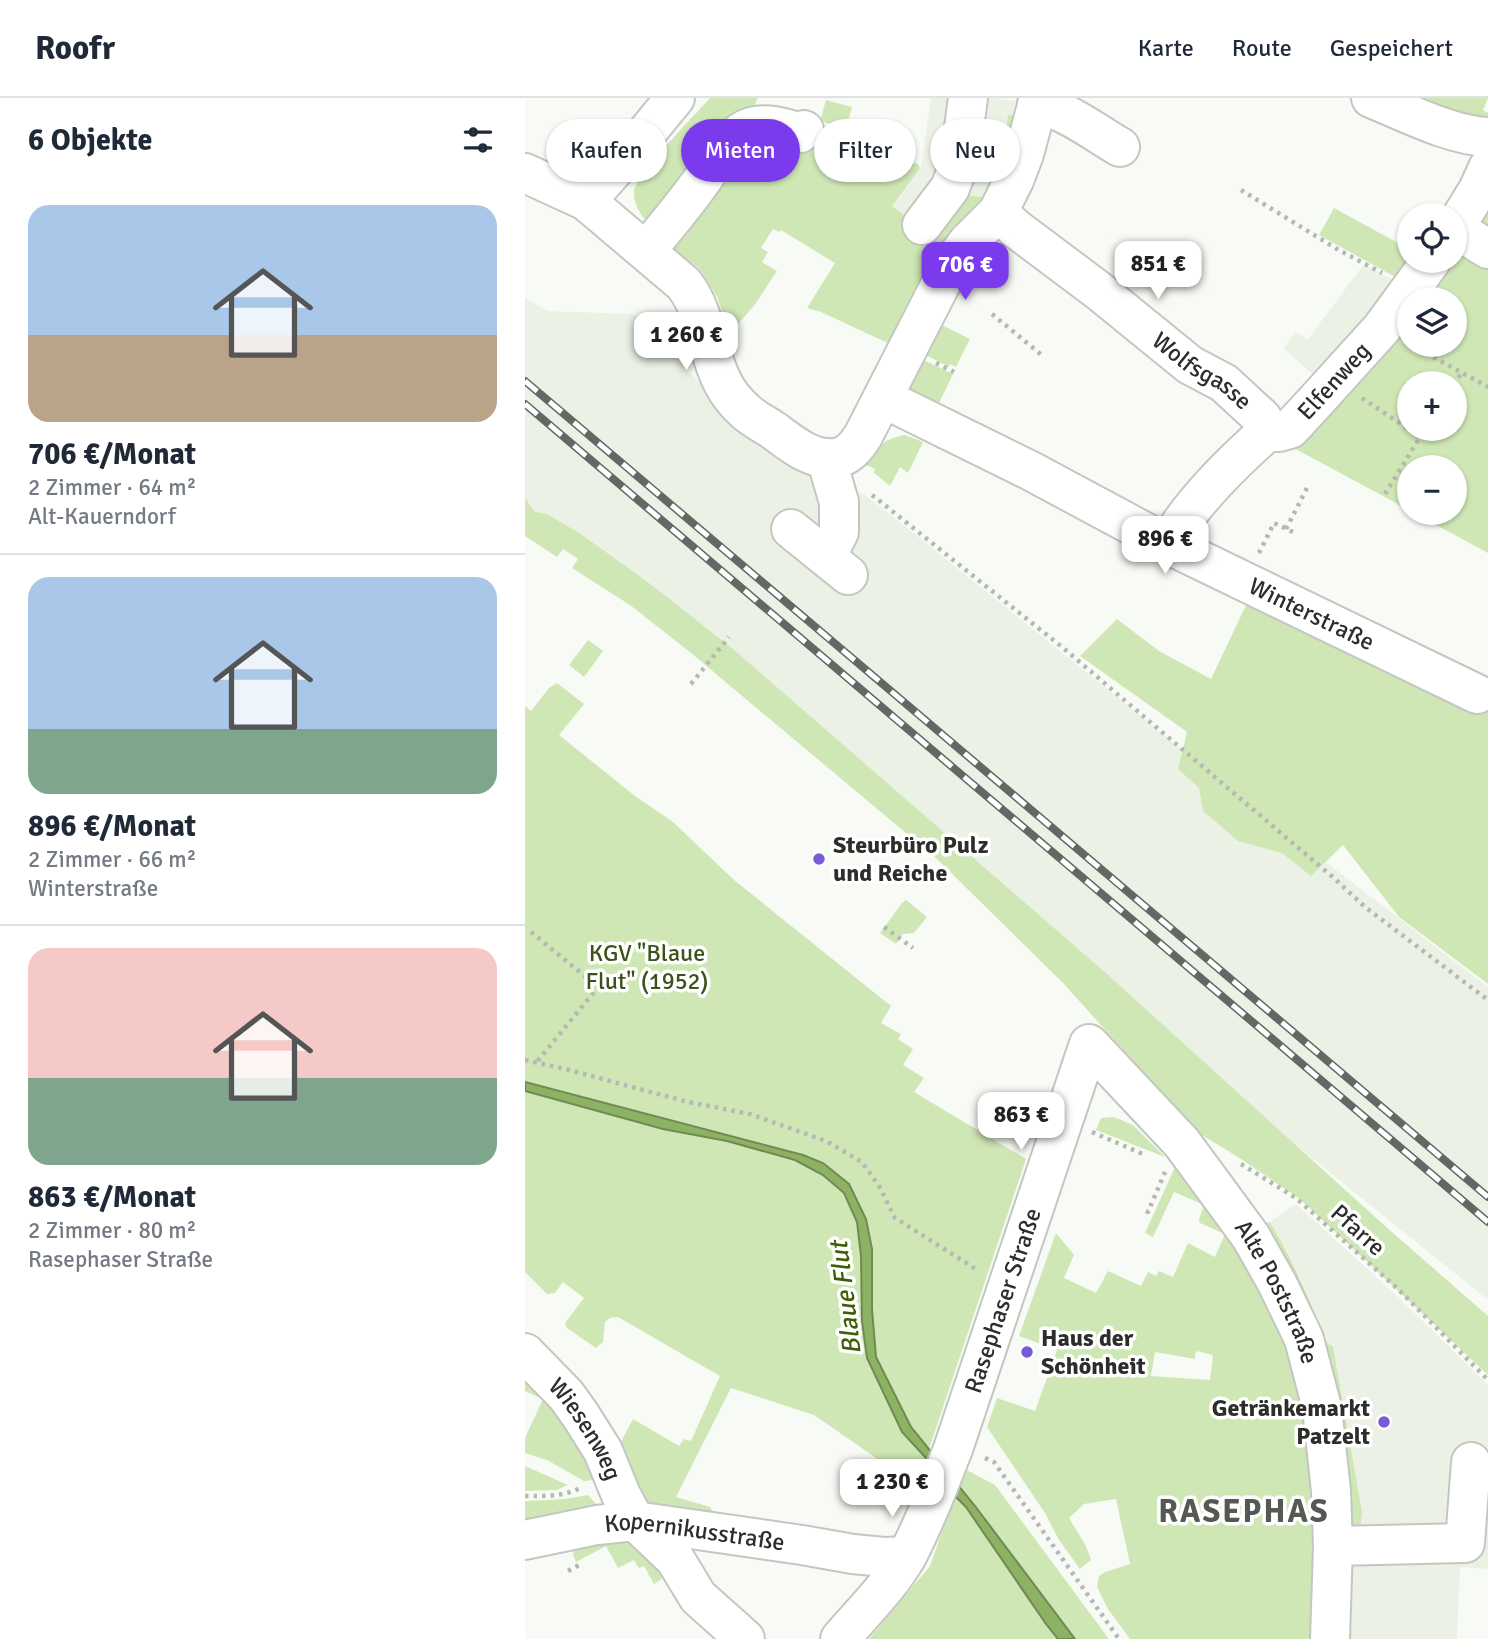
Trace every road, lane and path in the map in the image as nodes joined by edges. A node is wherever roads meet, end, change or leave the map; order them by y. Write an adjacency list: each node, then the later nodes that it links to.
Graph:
1 (675, 98): 11 (street)
2 (968, 98): 14 (street)
3 (1371, 98): 6 (street)
4 (1038, 101): 7 (street); 13 (street)
5 (804, 130): 17 (street)
6 (1488, 137)
7 (1120, 147)
8 (1488, 167): 12 (street)
9 (525, 173): 11 (street)
10 (1241, 190): 18 (path)
11 (586, 201): 17 (street)
12 (1467, 207)
13 (997, 212): 26 (street); 28 (street, Wolfsgasse)
14 (922, 225)
15 (1467, 236): 16 (street)
16 (1488, 249)
17 (646, 251): 30 (street)
18 (1421, 274): 24 (street, Elfenweg)
19 (992, 314): 20 (path)
20 (1044, 357)
21 (1434, 357): 22 (path)
22 (1460, 371)
23 (1467, 375): 25 (path)
24 (1335, 380): 27 (path); 28 (street, Elfenweg)
25 (1488, 387)
26 (883, 398): 30 (street); 36 (street, Winterstraße)
27 (1397, 422)
28 (1269, 429): 36 (street, Elfenweg)
29 (1418, 441): 32 (path)
30 (830, 458): 33 (street); 44 (path)
31 (1308, 486): 34 (path)
32 (1385, 494)
33 (792, 529)
34 (1286, 529): 35 (path); 37 (path)
35 (1293, 532)
36 (1167, 544): 37 (street, Winterstraße)
37 (1245, 582): 40 (street, Winterstraße)
38 (729, 636): 39 (path)
39 (691, 684)
40 (1477, 694)
41 (884, 927): 43 (path)
42 (531, 932): 47 (path)
43 (913, 948)
44 (1488, 1000)
45 (1089, 1044): 53 (street, Rasephaser Straße); 62 (street, Alte Poststraße)
46 (525, 1060): 47 (path)
47 (536, 1063): 53 (path)
48 (1096, 1133): 49 (path)
49 (1156, 1159)
50 (1232, 1159): 55 (path, Pfarre)
51 (1168, 1165): 52 (path)
52 (1146, 1211)
53 (1011, 1279): 56 (street, Rasephaser Straße)
54 (525, 1353): 60 (street, Wiesenweg)
55 (1488, 1380)
56 (954, 1446): 63 (street, Rasephaser Straße); 66 (path)
57 (1471, 1462): 62 (street)
58 (582, 1488): 59 (path)
59 (525, 1496)
60 (635, 1521): 61 (street, Kopernikusstraße); 63 (street, Kopernikusstraße); 64 (street, Wiesenweg)
61 (525, 1540)
62 (1332, 1546): 67 (street, Alte Poststraße)
63 (907, 1556): 65 (street, Rasephaser Straße)
64 (745, 1639)
65 (841, 1639)
66 (1119, 1639)
67 (1331, 1639)

